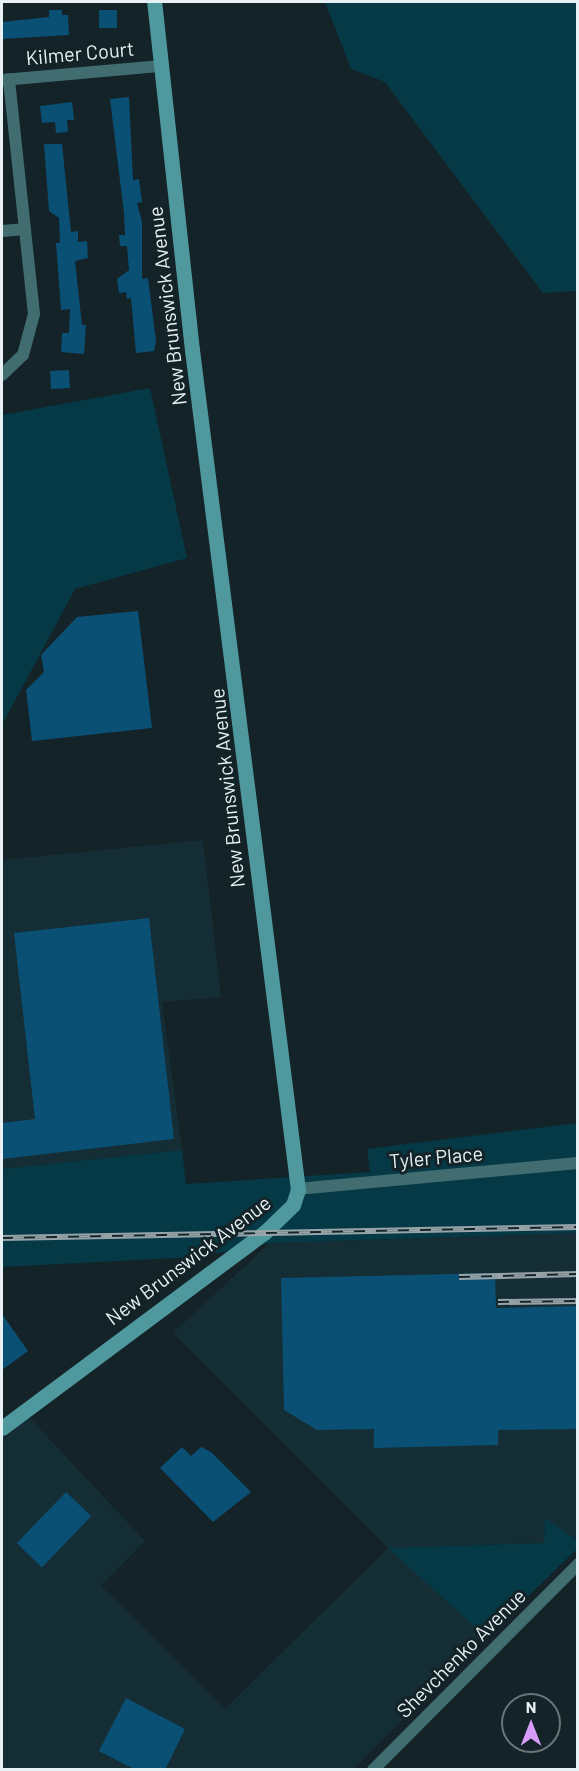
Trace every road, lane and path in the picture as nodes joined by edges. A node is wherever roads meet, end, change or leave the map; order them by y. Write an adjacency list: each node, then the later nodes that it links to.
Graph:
1 (154, 2): 2 (street, New Brunswick Avenue)
2 (161, 66): 3 (street, Kilmer Court); 8 (street, New Brunswick Avenue)
3 (5, 79): 4 (street)
4 (23, 229): 5 (street); 6 (street)
5 (2, 231)
6 (2, 375)
7 (578, 1163): 8 (street, Tyler Place)
8 (297, 1189): 9 (street, New Brunswick Avenue)
9 (2, 1428)
10 (578, 1564): 11 (street, Shevchenko Avenue)
11 (373, 1770)

